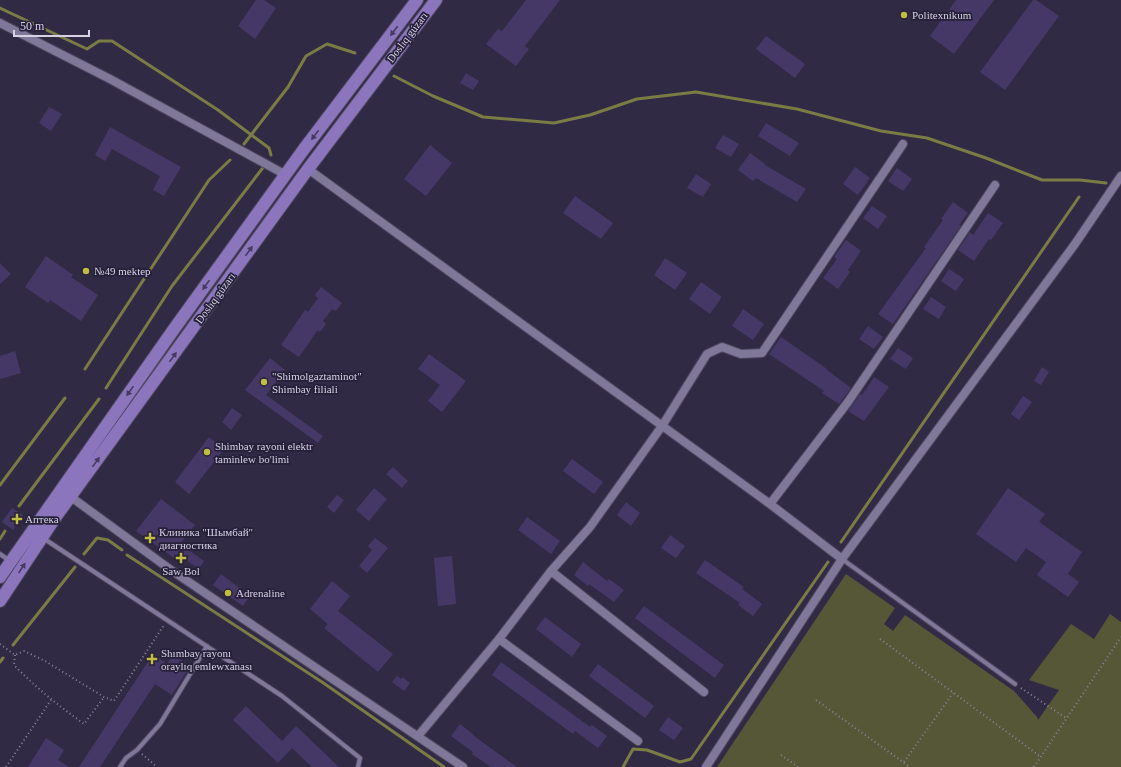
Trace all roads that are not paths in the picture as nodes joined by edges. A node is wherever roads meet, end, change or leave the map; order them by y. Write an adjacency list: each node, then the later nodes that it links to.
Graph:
1 (417, 0): 6 (main road, Doslıq gúzarı, one-way to 6)
2 (436, 0): 5 (main road, Doslıq gúzarı)
3 (0, 23): 6 (street)
4 (903, 144): 9 (street)
5 (308, 169): 9 (street); 10 (main road, Doslıq gúzarı, one-way to 5)
6 (286, 175): 12 (main road, Doslıq gúzarı, one-way to 12)
7 (1121, 176): 15 (street)
8 (996, 185): 11 (street)
9 (662, 426): 11 (street); 17 (street)
10 (71, 497): 13 (main road, Doslıq gúzarı); 24 (street)
11 (770, 504): 15 (street)
12 (25, 540): 13 (main road); 16 (main road, Doslıq gúzarı)
13 (39, 542): 19 (main road, Doslıq gúzarı, one-way to 13); 21 (lane)
14 (0, 554): 16 (lane)
15 (842, 559): 22 (lane); 29 (street)
16 (11, 561): 18 (main road, Doslıq gúzarı)
17 (551, 571): 20 (street); 23 (street)
18 (0, 577)
19 (0, 601)
20 (499, 639): 24 (street); 25 (street)
21 (207, 646): 26 (lane); 27 (lane)
22 (1015, 684)
23 (704, 692)
24 (418, 736): 28 (street)
25 (638, 741)
26 (120, 767)
27 (358, 767)
28 (463, 767)
29 (706, 767)

